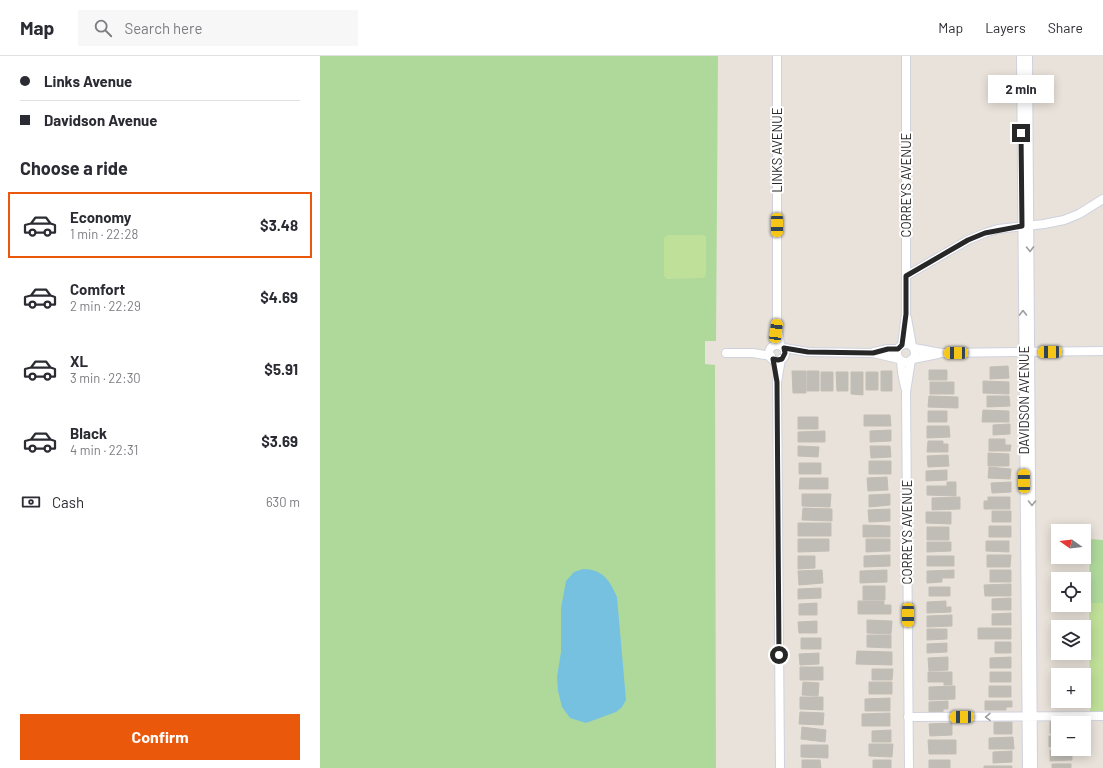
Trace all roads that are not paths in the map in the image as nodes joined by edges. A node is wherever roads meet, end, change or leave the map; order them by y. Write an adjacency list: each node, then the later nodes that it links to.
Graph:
1 (777, 56): 12 (street, LINKS AVENUE)
2 (906, 56): 7 (street, CORREYS AVENUE)
3 (1021, 56): 6 (street, DAVIDSON AVENUE)
4 (1028, 56): 6 (street, DAVIDSON AVENUE)
5 (1103, 199): 6 (street)
6 (1026, 226): 7 (street); 13 (street, DAVIDSON AVENUE)
7 (906, 276): 8 (street, CORREYS AVENUE)
8 (906, 314): 9 (street, CORREYS AVENUE); 10 (street, CORREYS AVENUE)
9 (900, 347): 10 (street); 15 (street); 17 (street)
10 (913, 347): 16 (street); 18 (street)
11 (1103, 351): 13 (street)
12 (777, 352): 14 (street); 15 (street); 23 (street, LINKS AVENUE)
13 (1027, 352): 16 (street); 20 (street, DAVIDSON AVENUE)
14 (726, 353)
15 (873, 353): 17 (street)
16 (941, 353): 18 (street)
17 (900, 360): 18 (street); 19 (street, CORREYS AVENUE)
18 (912, 360): 19 (street, CORREYS AVENUE)
19 (906, 392): 22 (street, CORREYS AVENUE)
20 (1030, 716): 21 (street); 22 (street, one-way to 22); 25 (street, DAVIDSON AVENUE); 26 (street, DAVIDSON AVENUE)
21 (1103, 716)
22 (908, 718): 24 (street, CORREYS AVENUE)
23 (780, 768)
24 (909, 768)
25 (1027, 768)
26 (1033, 768)

